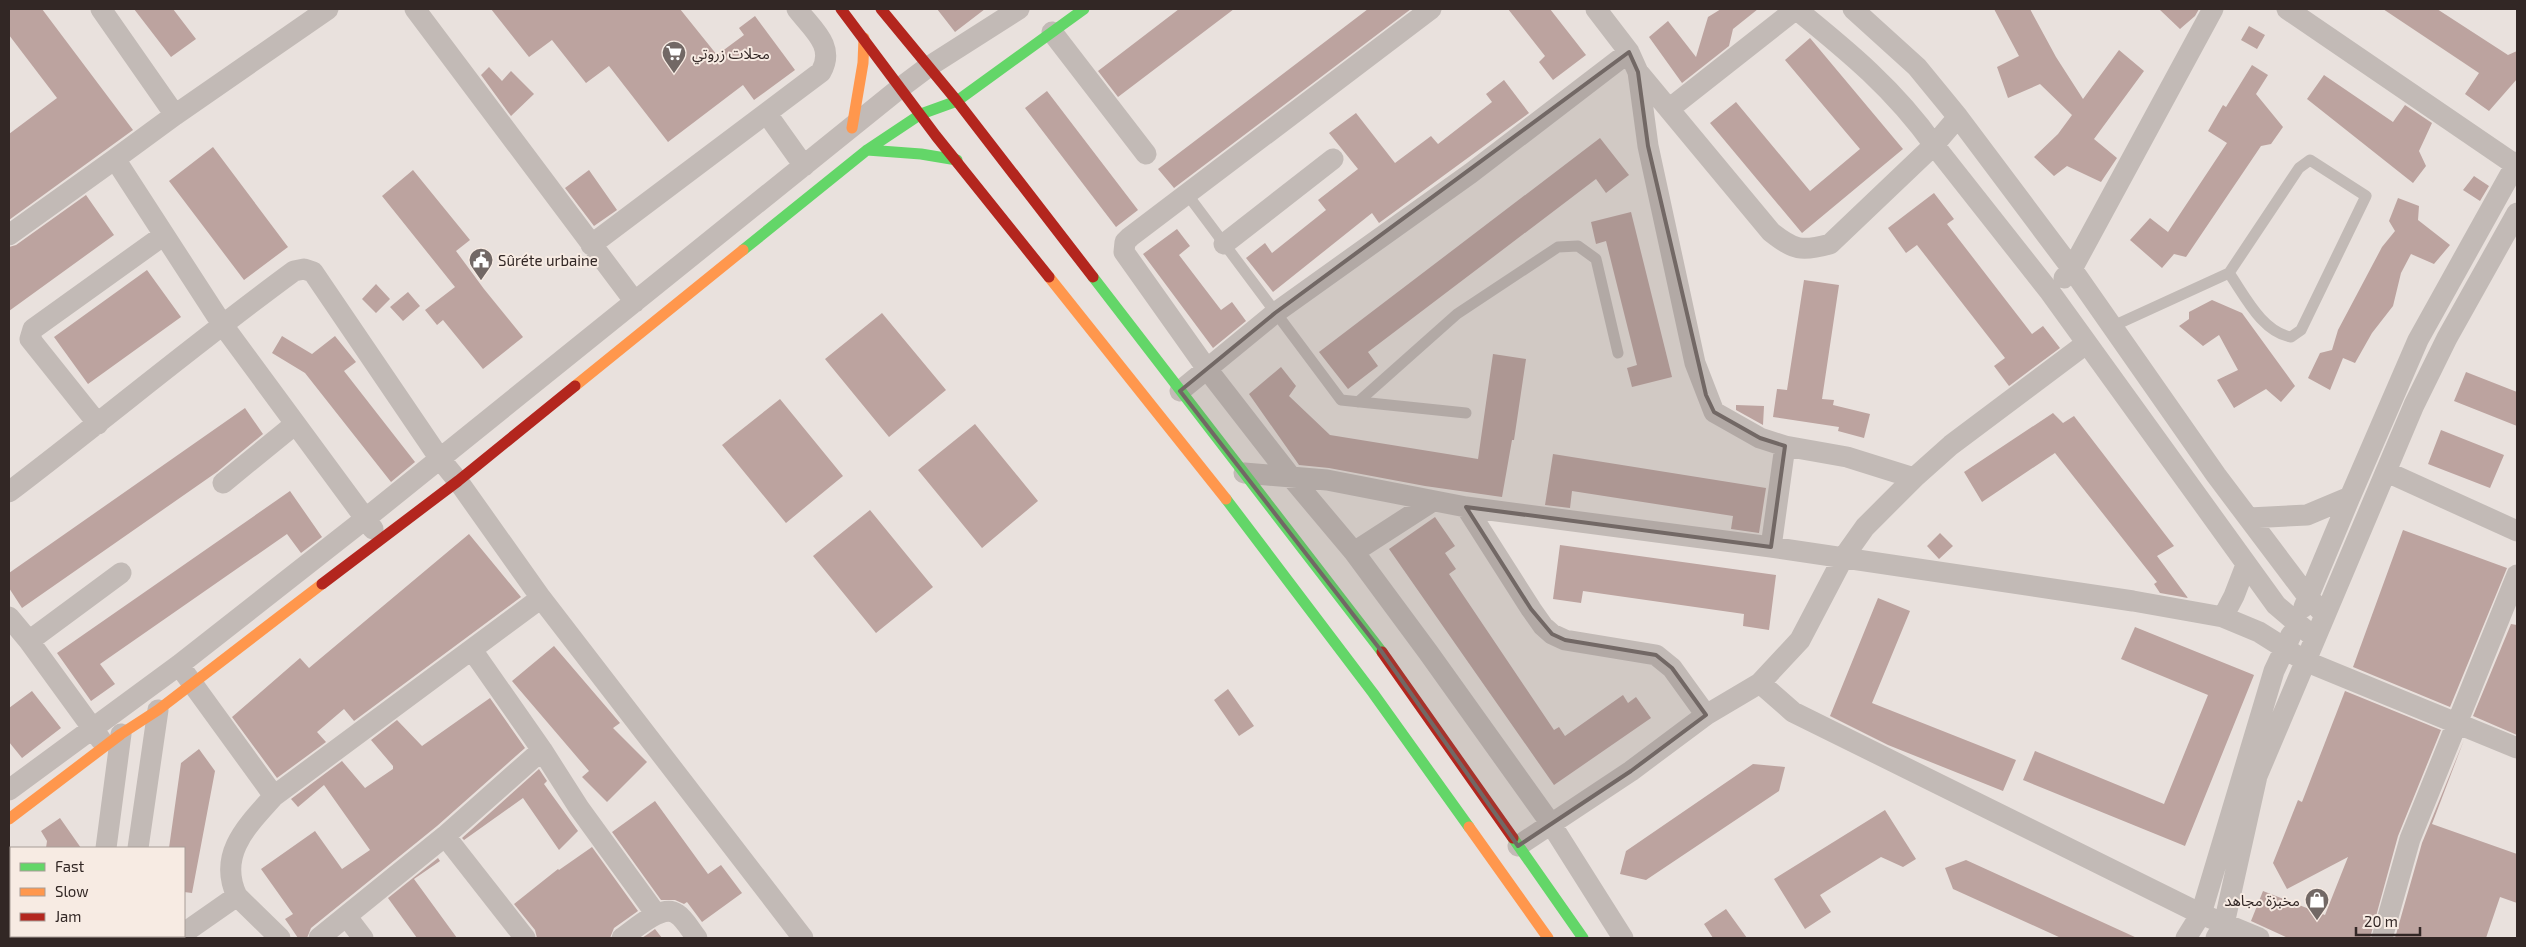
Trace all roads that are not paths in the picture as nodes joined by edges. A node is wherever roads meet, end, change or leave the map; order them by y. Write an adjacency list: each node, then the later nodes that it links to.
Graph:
1 (101, 9): 25 (street)
2 (328, 9): 25 (street)
3 (415, 9): 41 (street)
4 (797, 9): 23 (street)
5 (841, 9): 16 (main road)
6 (882, 9): 18 (main road)
7 (1019, 9): 18 (street)
8 (1084, 9): 15 (main road)
9 (1431, 9): 36 (street)
10 (1596, 9): 17 (street)
11 (1796, 9): 22 (street); 28 (street)
12 (1853, 9): 26 (street)
13 (2213, 9): 42 (street)
14 (2287, 9): 34 (street)
15 (1052, 32): 21 (main road); 30 (street)
16 (864, 38): 20 (main road); 27 (main road)
17 (1629, 52): 19 (street); 46 (street)
18 (928, 67): 20 (street); 21 (main road)
19 (1638, 72): 22 (street); 57 (street)
20 (900, 88): 24 (main road); 27 (street)
21 (957, 101): 24 (main road); 52 (main road)
22 (1669, 109): 28 (street)
23 (767, 114): 35 (street); 41 (street)
24 (921, 114): 29 (main road); 32 (main road)
25 (175, 115): 31 (street)
26 (1958, 118): 28 (street); 42 (street)
27 (852, 128): 35 (street)
28 (1934, 145): 44 (street)
29 (867, 150): 32 (main road); 63 (main road)
30 (1146, 154)
31 (115, 159): 38 (street); 39 (street)
32 (957, 160): 121 (main road)
33 (1333, 160): 40 (street)
34 (2517, 164): 66 (street)
35 (804, 166): 45 (street)
36 (1187, 194): 40 (lane); 51 (street)
37 (2517, 213): 59 (street)
38 (9, 235)
39 (164, 235): 47 (street); 55 (street)
40 (1224, 244): 46 (lane)
41 (591, 245): 45 (street)
42 (2072, 269): 44 (street); 48 (street)
43 (2229, 273): 43 (lane); 48 (lane)
44 (2050, 292): 49 (street)
45 (635, 302): 58 (street)
46 (1275, 313): 51 (street); 53 (lane)
47 (222, 324): 55 (street); 56 (street); 58 (street)
48 (2111, 327): 69 (street)
49 (2087, 343): 62 (street); 76 (street)
50 (1618, 353): 53 (lane)
51 (1207, 369): 52 (street); 61 (street)
52 (1180, 391): 60 (main road)
53 (1358, 402): 54 (lane)
54 (1466, 413)
55 (98, 424): 65 (street)
56 (294, 425): 64 (street); 70 (street)
57 (1785, 446): 62 (street); 73 (street)
58 (440, 459): 63 (street); 70 (street)
59 (2387, 472): 71 (street); 81 (street)
60 (1244, 473): 61 (street); 105 (main road)
61 (1291, 477): 67 (street); 74 (street)
62 (1914, 478): 75 (street)
63 (458, 481): 72 (main road); 80 (street)
64 (222, 483)
65 (9, 492)
66 (2350, 496): 69 (street); 79 (street)
67 (1433, 501): 68 (street); 74 (street)
68 (1466, 507): 73 (street); 94 (street)
69 (2249, 518): 79 (street)
70 (365, 519): 72 (street); 90 (street)
71 (2517, 531)
72 (380, 540): 91 (main road)
73 (1771, 547): 75 (street)
74 (1354, 552): 103 (street)
75 (1843, 558): 83 (street); 92 (street)
76 (2246, 565): 83 (street); 84 (street)
77 (121, 573): 86 (street)
78 (2517, 575): 95 (street)
79 (2308, 597): 81 (street); 84 (street)
80 (541, 598): 88 (street); 120 (street)
81 (2325, 615): 85 (street)
82 (9, 617): 86 (street)
83 (2223, 617): 87 (street)
84 (2296, 624): 85 (street); 87 (street)
85 (2314, 638): 89 (street)
86 (29, 641): 96 (street)
87 (2284, 647): 89 (street); 110 (street)
88 (472, 650): 99 (street); 101 (street)
89 (2305, 661): 95 (street); 112 (street)
90 (179, 665): 91 (street); 96 (street)
91 (193, 683): 93 (main road); 101 (street)
92 (1760, 683): 94 (street); 110 (street)
93 (158, 710): 97 (main road); 107 (street)
94 (1706, 715): 103 (street)
95 (2458, 724): 98 (street); 126 (street)
96 (93, 728): 97 (street); 100 (street)
97 (114, 740): 102 (main road); 106 (street)
98 (2517, 748)
99 (542, 750): 104 (street); 109 (street)
100 (10, 787): 102 (street)
101 (274, 796): 108 (street)
102 (14, 819)
103 (1551, 824): 105 (street); 123 (street)
104 (445, 836): 111 (street); 117 (street)
105 (1518, 846): 122 (main road)
106 (106, 847)
107 (138, 847)
108 (237, 896): 113 (street); 114 (street)
109 (656, 914): 118 (street); 119 (street)
110 (2201, 914): 112 (street); 124 (street)
111 (347, 917): 115 (street); 116 (street)
112 (2220, 931): 125 (street)
113 (185, 932)
114 (280, 938)
115 (319, 938)
116 (363, 938)
117 (525, 938)
118 (622, 938)
119 (697, 938)
120 (803, 938)
121 (1548, 938)
122 (1583, 938)
123 (1622, 938)
124 (2186, 938)
125 (2259, 938)
126 (2382, 938)

